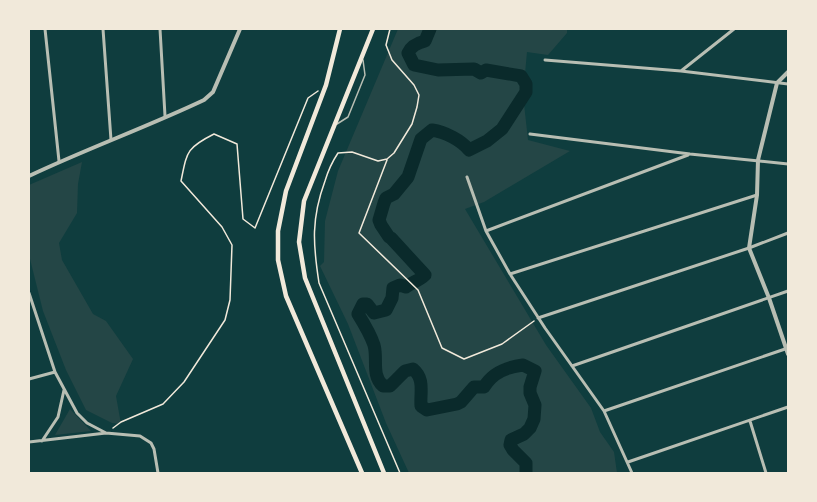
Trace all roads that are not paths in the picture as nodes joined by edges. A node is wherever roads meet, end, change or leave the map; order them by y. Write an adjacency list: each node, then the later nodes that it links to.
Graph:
1 (45, 29): 20 (street)
2 (103, 29): 17 (street)
3 (160, 29): 14 (street)
4 (240, 29): 14 (street)
5 (340, 29): 48 (main road)
6 (373, 29): 8 (main road)
7 (734, 29): 10 (street)
8 (362, 56): 15 (main road); 15 (lane)
9 (546, 60): 10 (street)
10 (681, 71): 12 (street)
11 (788, 72): 12 (street)
12 (777, 83): 13 (street); 19 (street)
13 (788, 84)
14 (165, 116): 17 (street)
15 (334, 126): 49 (main road)
16 (530, 134): 18 (street)
17 (112, 140): 20 (street)
18 (690, 154): 19 (street); 25 (street)
19 (758, 160): 21 (street); 24 (street)
20 (59, 162): 22 (street)
21 (788, 164)
22 (29, 176)
23 (467, 177): 25 (street)
24 (757, 195): 27 (street); 28 (street)
25 (486, 231): 28 (street)
26 (788, 233): 27 (street)
27 (749, 248): 31 (street); 33 (street)
28 (510, 274): 33 (street)
29 (788, 291): 31 (street)
30 (29, 293): 32 (street)
31 (769, 298): 34 (street); 36 (street)
32 (31, 305): 37 (street)
33 (538, 318): 36 (street)
34 (787, 348): 35 (street); 41 (street)
35 (788, 354)
36 (572, 366): 41 (street)
37 (55, 372): 38 (street); 39 (street)
38 (29, 379)
39 (64, 389): 43 (street); 44 (street)
40 (788, 407): 42 (street)
41 (604, 411): 46 (street)
42 (750, 420): 46 (street); 51 (street)
43 (106, 433): 44 (street); 47 (street)
44 (42, 441): 45 (street)
45 (29, 442)
46 (628, 462): 50 (street)
47 (158, 473)
48 (362, 473)
49 (384, 473)
50 (632, 473)
51 (765, 473)

